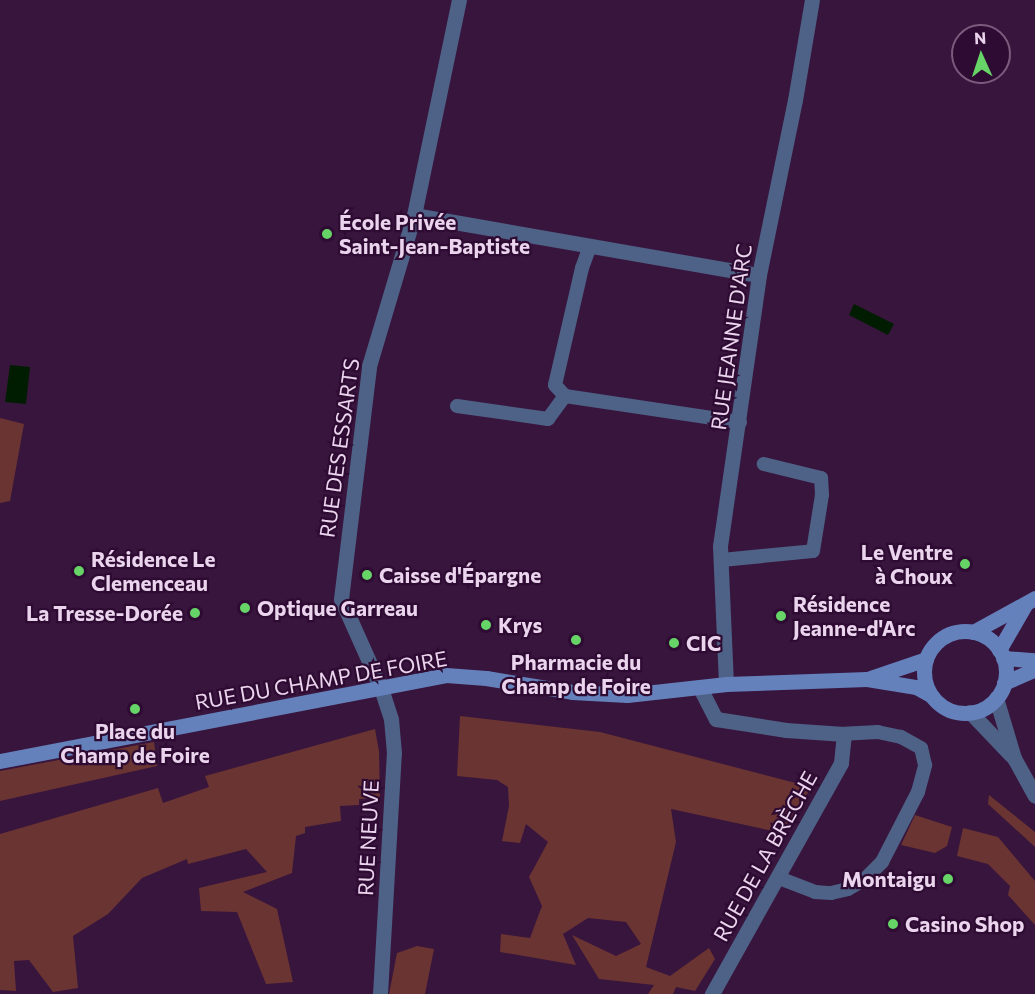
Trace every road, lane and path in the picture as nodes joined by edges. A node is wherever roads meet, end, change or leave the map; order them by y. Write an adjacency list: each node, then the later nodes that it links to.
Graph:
1 (459, 0): 3 (street, RUE DES ESSARTS)
2 (812, 0): 5 (street, RUE JEANNE D'ARC)
3 (414, 215): 4 (street); 20 (street, RUE DES ESSARTS)
4 (590, 246): 5 (street); 6 (lane)
5 (759, 275): 8 (street, RUE JEANNE D'ARC)
6 (565, 396): 7 (lane); 8 (lane)
7 (457, 406)
8 (740, 422): 10 (street, RUE JEANNE D'ARC)
9 (764, 464): 10 (lane)
10 (722, 560): 19 (street, RUE JEANNE D'ARC)
11 (1031, 600): 12 (main road); 13 (main road)
12 (973, 632): 13 (main road); 14 (main road)
13 (1001, 654): 15 (main road); 18 (main road)
14 (926, 659): 17 (main road, RUE DU CHAMP DE FOIRE); 22 (main road)
15 (1035, 660)
16 (1035, 669): 18 (main road)
17 (867, 679): 19 (main road, RUE DU CHAMP DE FOIRE); 22 (main road, RUE DU CHAMP DE FOIRE)
18 (1004, 683): 23 (main road)
19 (726, 684): 21 (main road, RUE DU CHAMP DE FOIRE)
20 (380, 686): 21 (main road, RUE DU CHAMP DE FOIRE); 27 (main road, RUE DU CHAMP DE FOIRE); 30 (street, RUE NEUVE)
21 (700, 688): 25 (street)
22 (932, 696): 24 (main road)
23 (996, 698): 24 (main road); 26 (street)
24 (970, 712): 26 (street)
25 (844, 734): 29 (street, RUE DE LA BRÈCHE); 29 (lane)
26 (1014, 758): 28 (street)
27 (0, 761)
28 (1035, 796)
29 (779, 878): 31 (street, RUE DE LA BRÈCHE)
30 (380, 994)
31 (712, 994)

